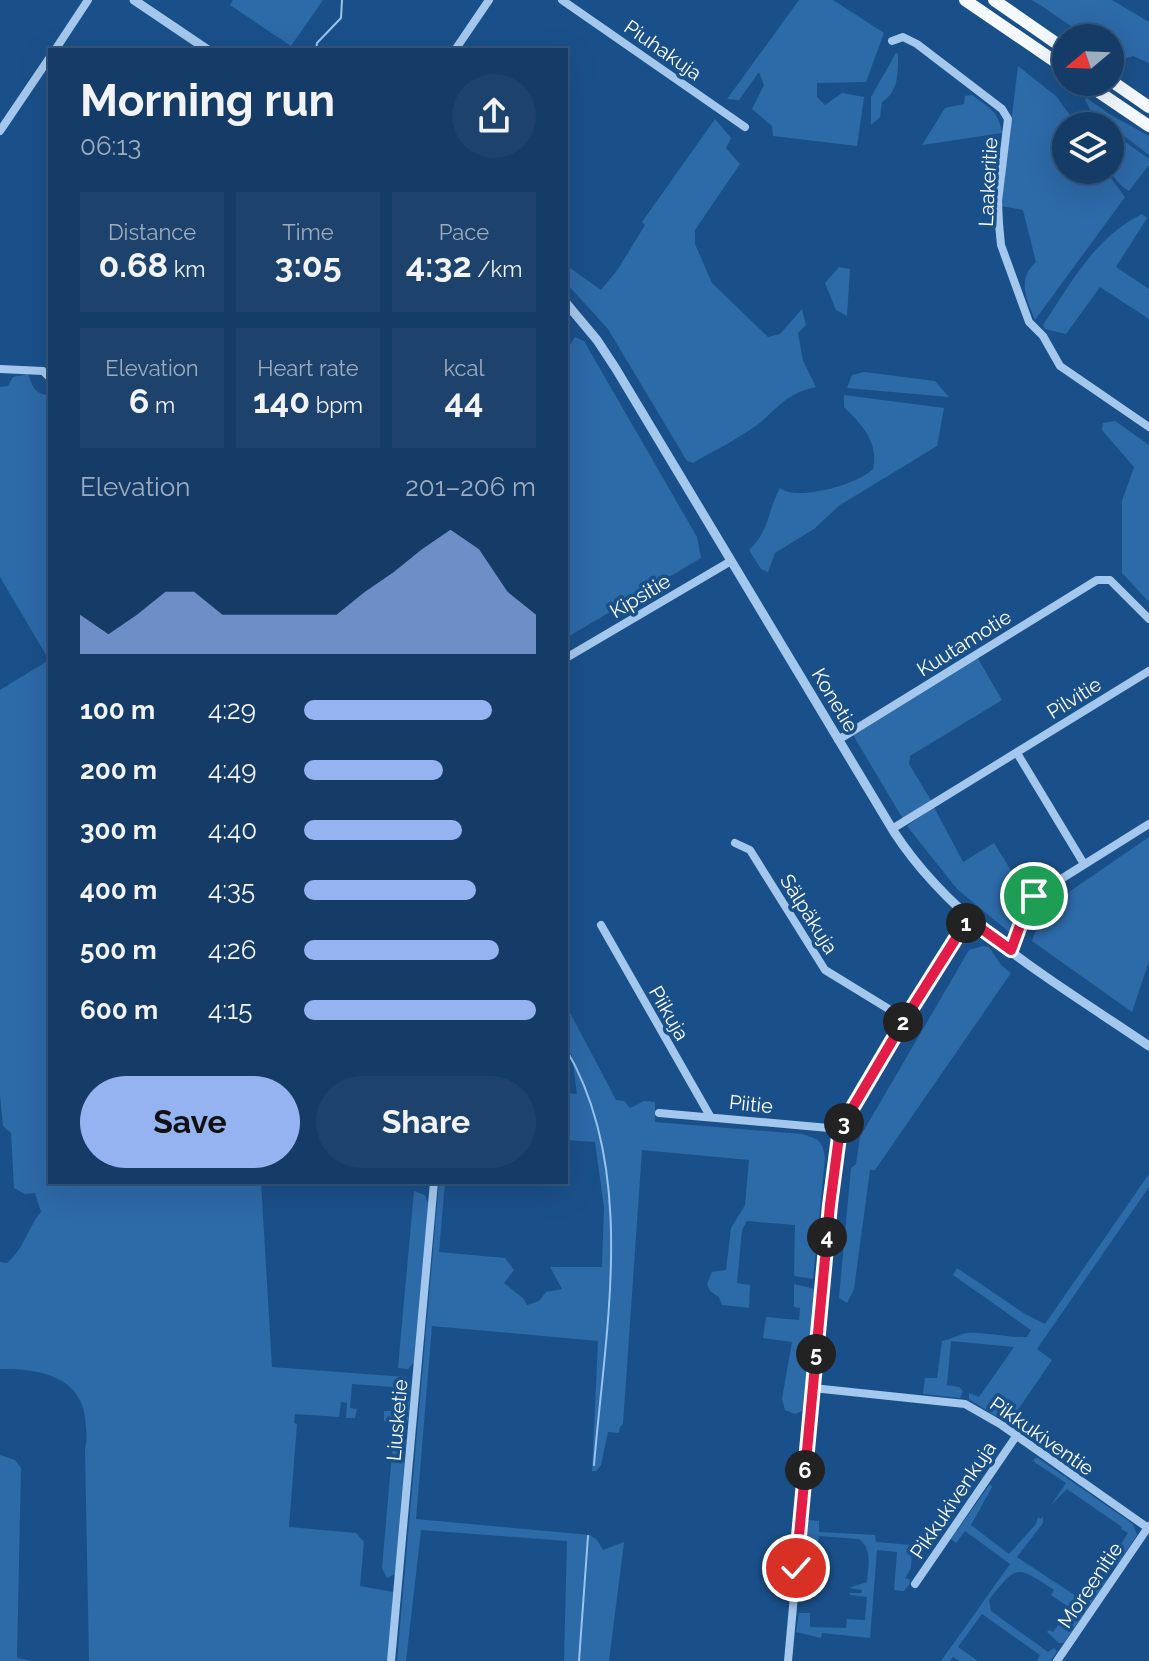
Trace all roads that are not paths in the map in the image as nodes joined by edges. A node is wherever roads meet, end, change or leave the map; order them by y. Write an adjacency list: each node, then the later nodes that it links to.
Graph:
1 (88, 0): 9 (street)
2 (134, 0): 10 (street)
3 (489, 0): 11 (street)
4 (562, 0): 18 (street, Piuhakuja)
5 (965, 0): 12 (highway)
6 (994, 0): 7 (highway)
7 (1052, 40)
8 (892, 41): 23 (street, Laakeritie)
9 (56, 48)
10 (205, 48)
11 (456, 48)
12 (1052, 59)
13 (48, 60): 19 (street)
14 (1124, 90): 16 (highway)
15 (1105, 96): 17 (highway)
16 (1149, 107)
17 (1149, 126)
18 (745, 127)
19 (0, 131)
20 (568, 305): 24 (street, Konetie)
21 (0, 369): 22 (street)
22 (48, 376)
23 (1149, 427)
24 (731, 561): 26 (street, Kipsitie); 28 (street, Konetie)
25 (1149, 619): 28 (street, Kuutamotie)
26 (568, 657)
27 (1149, 671): 29 (street, Pilvitie)
28 (838, 740): 31 (street, Konetie)
29 (1017, 753): 31 (street, Pilvitie); 33 (street)
30 (1149, 824): 33 (street)
31 (892, 829): 34 (street, Konetie)
32 (735, 843): 37 (street, Sälpäkuja)
33 (1084, 864): 36 (street)
34 (968, 919): 36 (street, Konetie); 37 (street)
35 (601, 925): 40 (street, Piikuja)
36 (1011, 950): 38 (street, Konetie)
37 (905, 1019): 41 (street)
38 (1149, 1046)
39 (659, 1113): 40 (street, Piitie)
40 (710, 1116): 41 (street, Piitie)
41 (840, 1129): 43 (street)
42 (434, 1184): 47 (street, Liusketie)
43 (813, 1388): 44 (street, Pikkukiventie); 48 (street)
44 (1017, 1435): 45 (street, Pikkukiventie); 46 (street, Pikkukivenkuja)
45 (1148, 1527): 49 (street, Moreenitie)
46 (915, 1584)
47 (391, 1661)
48 (788, 1661)
49 (1057, 1661)

